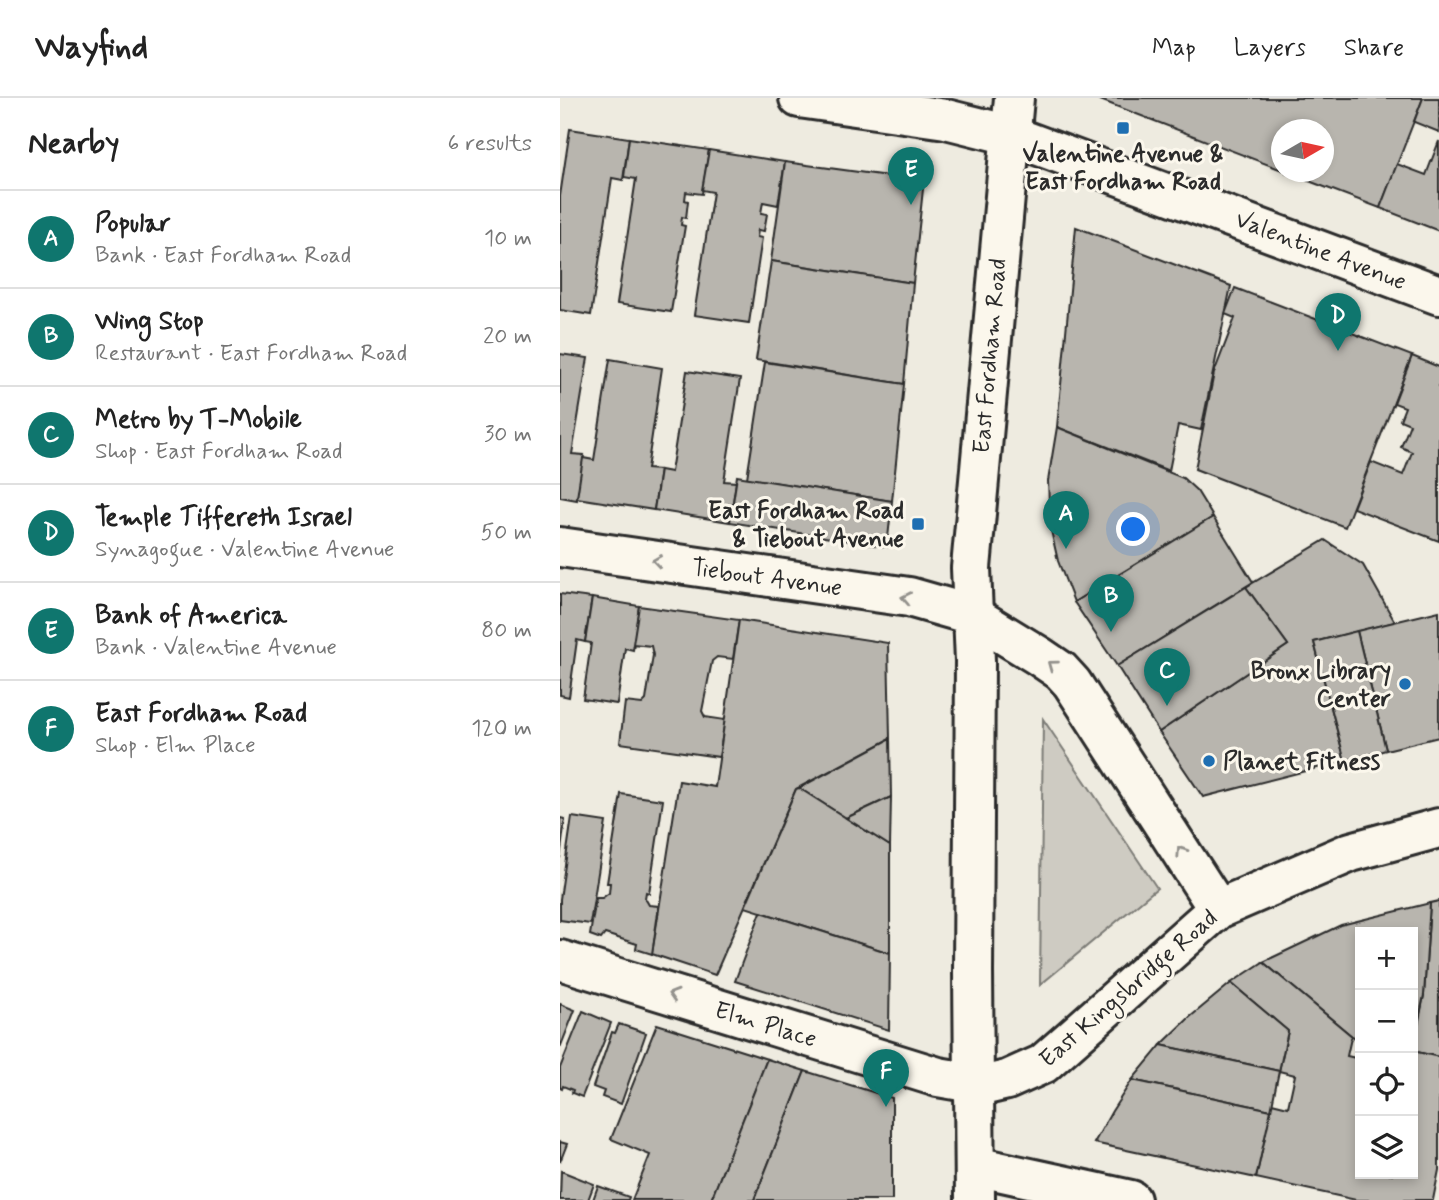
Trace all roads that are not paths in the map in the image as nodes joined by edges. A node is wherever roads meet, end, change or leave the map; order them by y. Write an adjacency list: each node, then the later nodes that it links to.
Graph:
1 (799, 98): 2 (street, Valentine Avenue)
2 (1012, 116): 3 (street, Valentine Avenue); 5 (street, East Fordham Road)
3 (1439, 295)
4 (560, 547): 5 (street, Tiebout Avenue, one-way to 4)
5 (972, 615): 7 (street, one-way to 5); 9 (street, East Fordham Road)
6 (1439, 828): 7 (street, East Kingsbridge Road)
7 (1218, 909): 9 (street, East Kingsbridge Road)
8 (560, 960): 9 (street, Elm Place, one-way to 8)
9 (973, 1083): 10 (street, East Fordham Road)
10 (975, 1183): 11 (street)
11 (1130, 1200)

